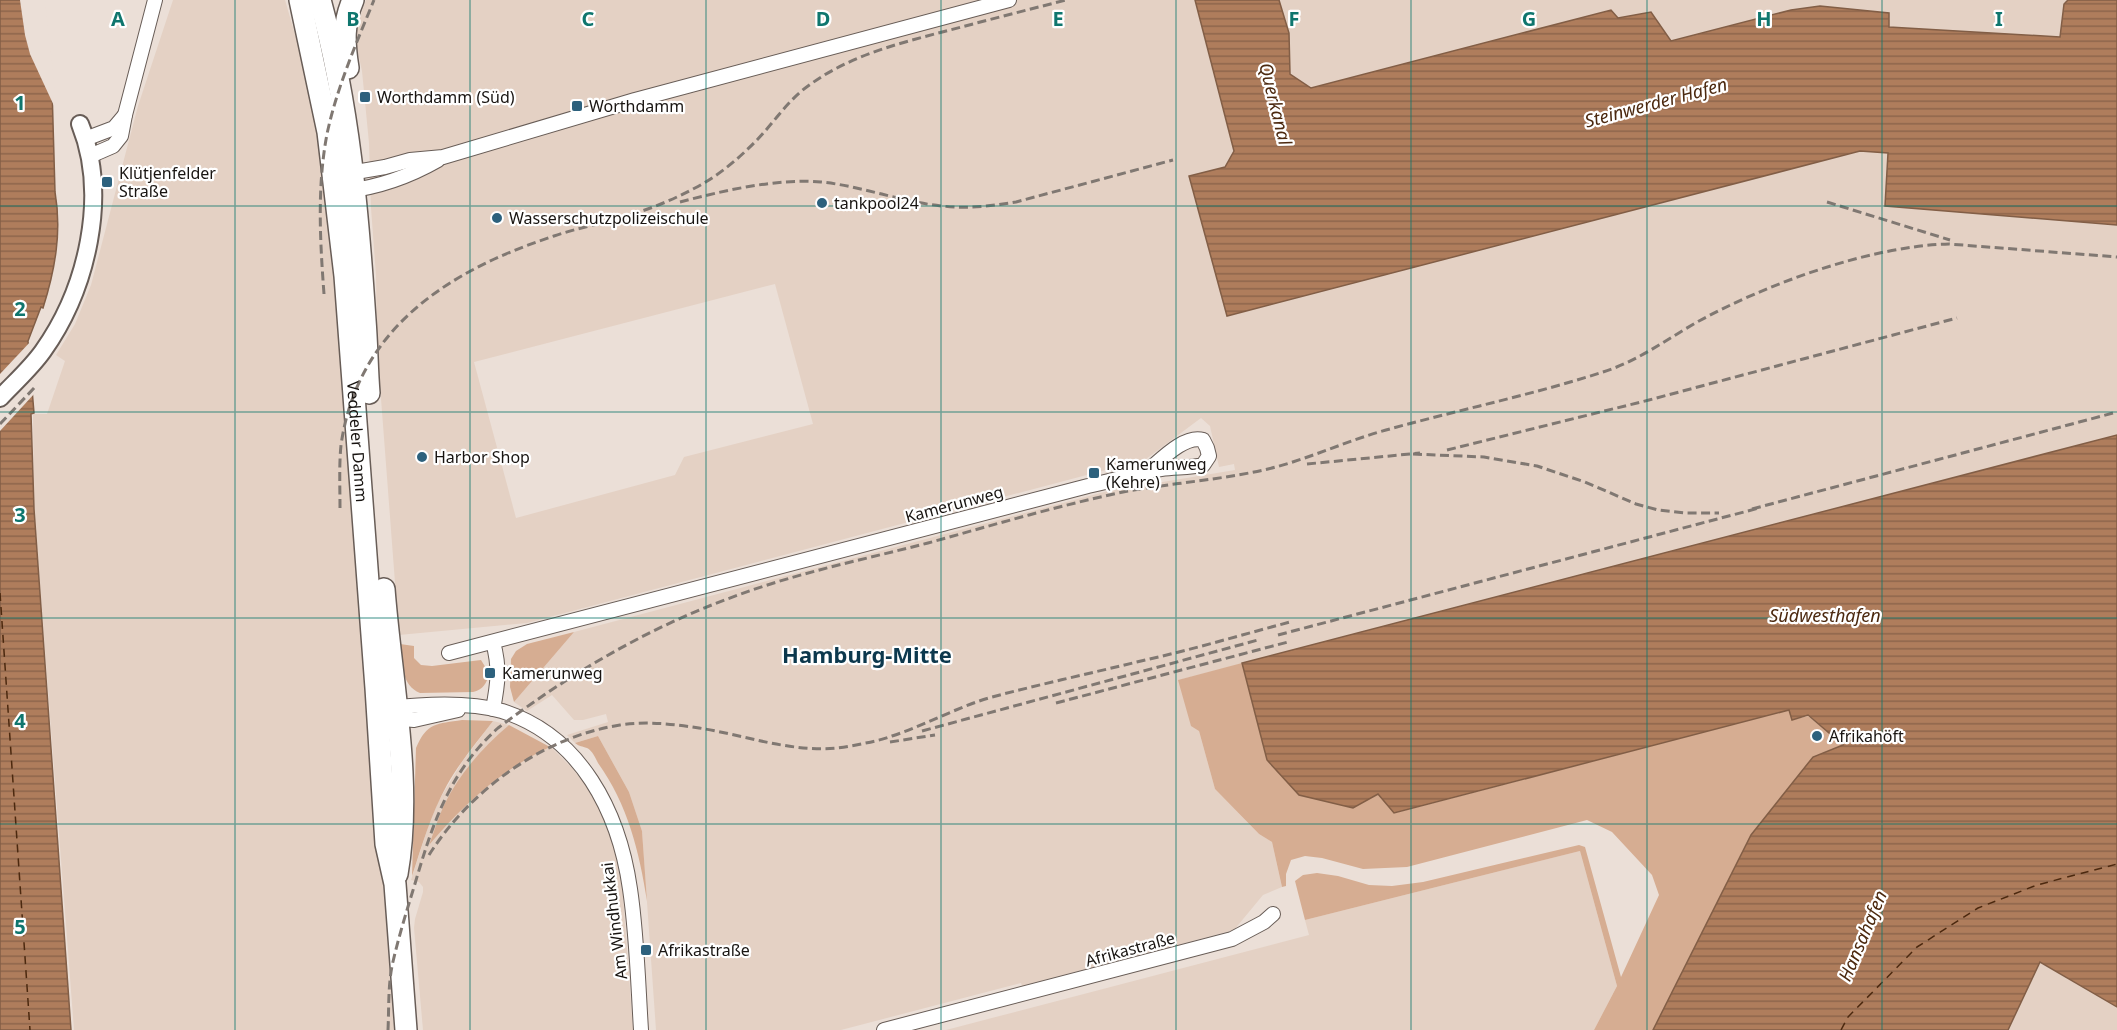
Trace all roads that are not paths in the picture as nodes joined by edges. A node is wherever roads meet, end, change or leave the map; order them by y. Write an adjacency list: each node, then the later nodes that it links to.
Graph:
1 (155, 0): 6 (street)
2 (347, 0): 5 (street)
3 (353, 0): 8 (main road)
4 (1009, 0): 10 (street)
5 (311, 4): 8 (main road, Veddeler Damm); 10 (main road, Veddeler Damm)
6 (125, 115): 7 (street); 9 (street)
7 (82, 132): 9 (street)
8 (350, 149): 10 (main road, Veddeler Damm)
9 (90, 156): 11 (street)
10 (344, 183): 16 (main road, Veddeler Damm)
11 (0, 398)
12 (1145, 473): 13 (street, Kamerunweg)
13 (493, 642): 14 (street, Kamerunweg); 15 (street)
14 (449, 653)
15 (493, 709): 16 (street, Am Windhukkai); 19 (street, Am Windhukkai)
16 (390, 712): 18 (main road, Veddeler Damm)
17 (1273, 914): 20 (street, Afrikastraße)
18 (406, 1030)
19 (641, 1030)
20 (884, 1030)

